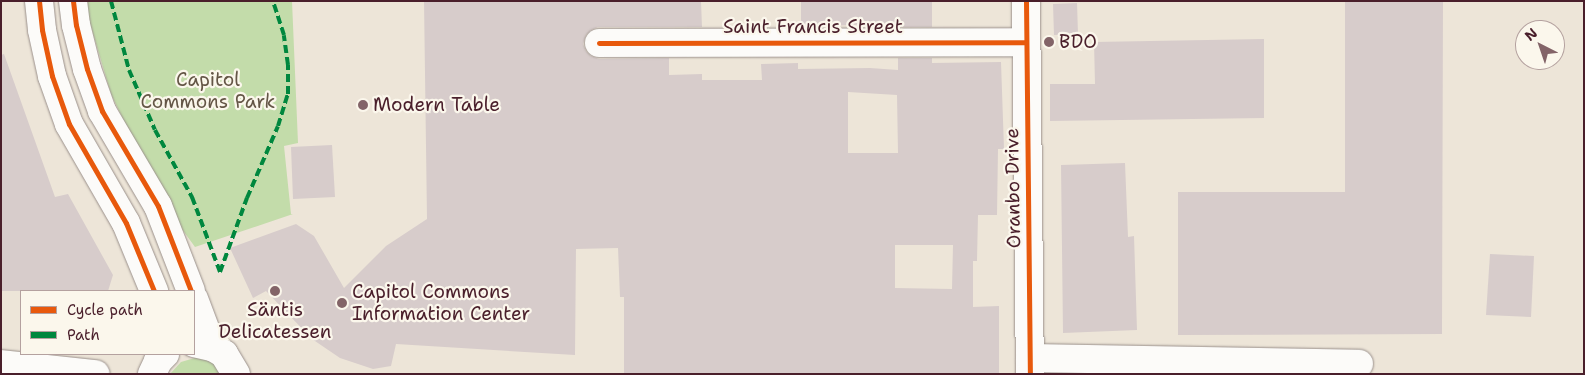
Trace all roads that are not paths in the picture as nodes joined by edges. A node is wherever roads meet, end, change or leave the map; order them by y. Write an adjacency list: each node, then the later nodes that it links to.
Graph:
1 (39, 1): 6 (street)
2 (73, 1): 7 (street)
3 (1026, 1): 4 (street, Oranbo Drive)
4 (1026, 42): 5 (street, Saint Francis Street); 13 (street, Oranbo Drive)
5 (600, 43)
6 (154, 290)
7 (191, 290)
8 (195, 304): 9 (street)
9 (203, 345): 16 (street)
10 (164, 355): 15 (street)
11 (1, 364): 14 (street)
12 (1359, 364): 13 (street)
13 (1030, 366)
14 (96, 374)
15 (152, 374)
16 (236, 374)

